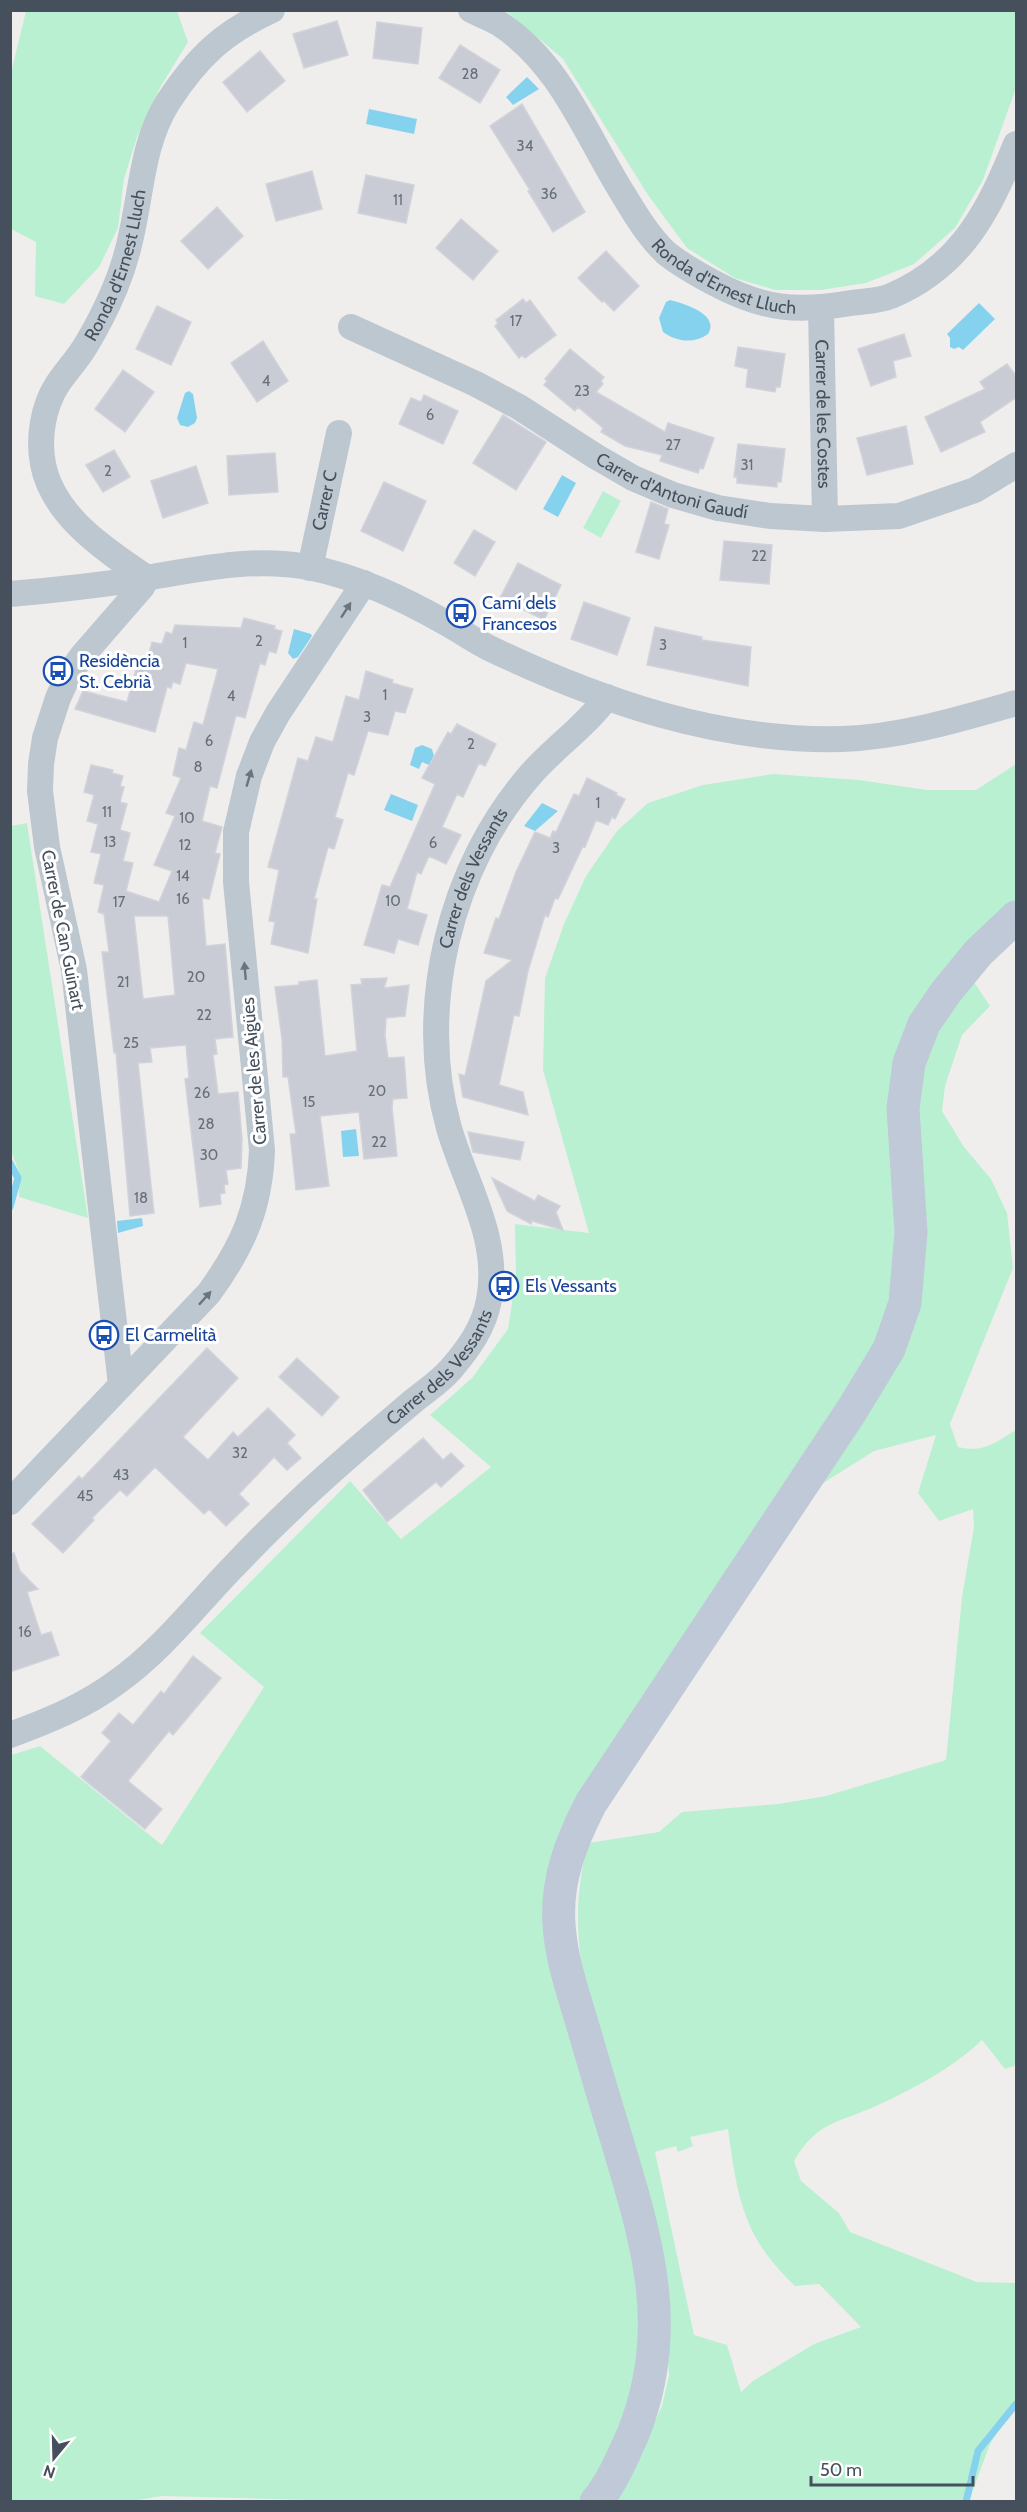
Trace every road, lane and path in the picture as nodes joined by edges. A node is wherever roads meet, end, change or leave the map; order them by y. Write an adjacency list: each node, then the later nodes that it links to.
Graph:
1 (272, 10): 9 (street, Ronda d'Ernest Lluch)
2 (471, 10): 4 (street, Ronda d'Ernest Lluch)
3 (1017, 144): 4 (street, Ronda d'Ernest Lluch)
4 (821, 308): 8 (street, Carrer de les Costes)
5 (351, 327): 8 (street, Carrer d'Antoni Gaudí)
6 (339, 433): 10 (street, Carrer C)
7 (1017, 465): 8 (street, Carrer d'Antoni Gaudí)
8 (825, 519)
9 (97, 540): 11 (street, Ronda d'Ernest Lluch); 12 (street, Ronda d'Ernest Lluch)
10 (310, 568): 11 (street); 13 (street)
11 (187, 570): 12 (street)
12 (147, 578): 14 (street); 18 (street, Carrer de Can Guinart)
13 (364, 583): 15 (street); 18 (street, Carrer de les Aigües, one-way to 13)
14 (10, 594)
15 (607, 698): 16 (street); 20 (street, Carrer dels Vessants)
16 (1017, 703)
17 (1017, 917): 21 (street)
18 (121, 1385): 19 (street, Carrer de les Aigües)
19 (10, 1502)
20 (10, 1735)
21 (596, 2502)

